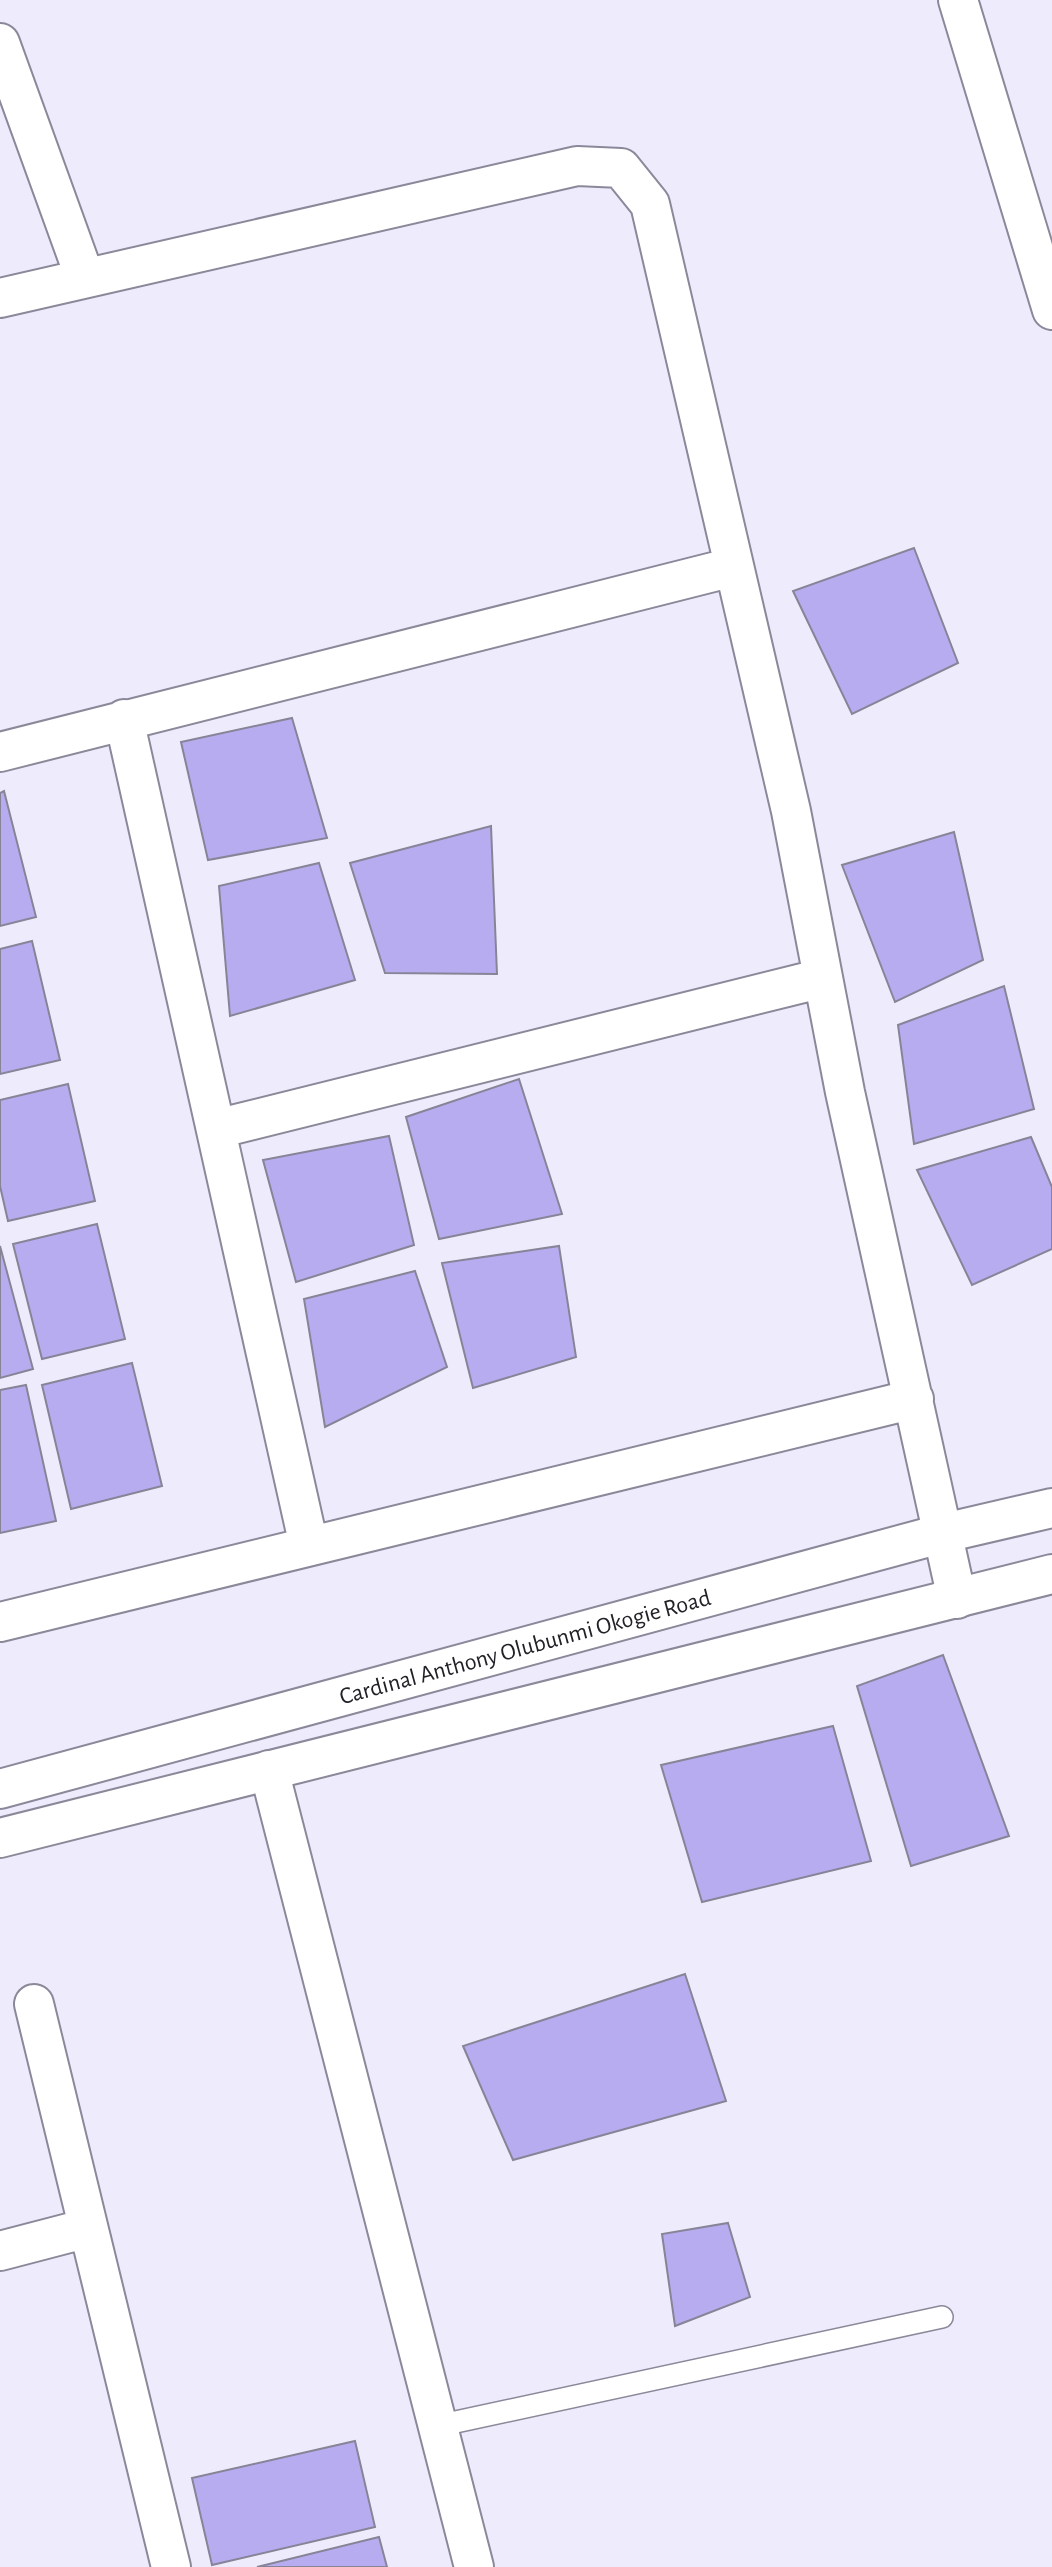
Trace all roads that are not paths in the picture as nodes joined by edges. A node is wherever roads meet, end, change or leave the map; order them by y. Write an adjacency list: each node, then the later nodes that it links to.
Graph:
1 (958, 0): 5 (street)
2 (0, 43): 3 (street)
3 (85, 278): 4 (street); 6 (street)
4 (0, 298)
5 (1052, 310)
6 (733, 567): 7 (street); 9 (street)
7 (124, 719): 8 (street); 10 (street)
8 (0, 752)
9 (823, 978): 10 (street); 11 (street)
10 (216, 1129): 14 (street)
11 (914, 1399): 13 (street); 14 (street)
12 (1052, 1508): 13 (street, Cardinal Anthony Olubunmi Okogie Road)
13 (944, 1534): 16 (street); 19 (street, Cardinal Anthony Olubunmi Okogie Road)
14 (309, 1546): 17 (street)
15 (1052, 1574): 16 (street)
16 (957, 1599): 18 (street)
17 (0, 1622)
18 (269, 1770): 20 (street); 25 (street)
19 (0, 1789)
20 (0, 1838)
21 (34, 2004): 22 (street)
22 (88, 2228): 23 (street); 26 (street)
23 (0, 2251)
24 (942, 2317): 25 (lane)
25 (437, 2426): 27 (street)
26 (171, 2567)
27 (474, 2567)

